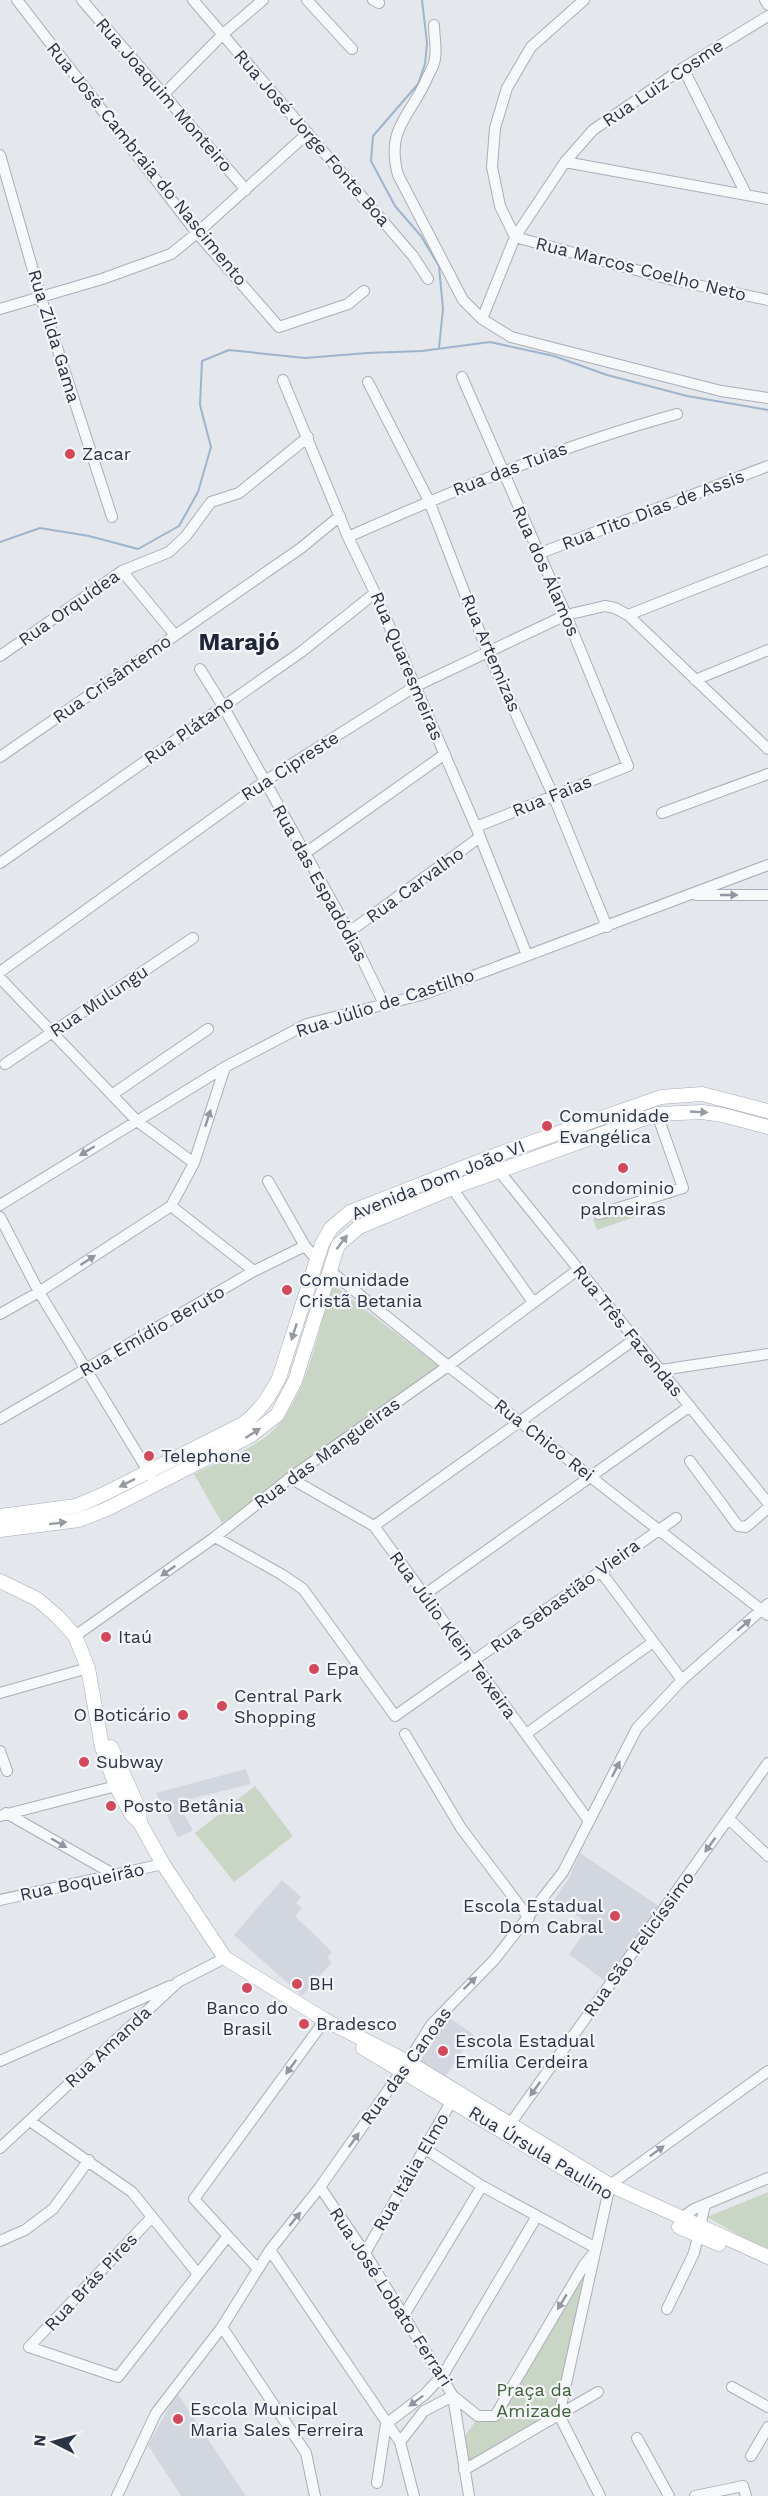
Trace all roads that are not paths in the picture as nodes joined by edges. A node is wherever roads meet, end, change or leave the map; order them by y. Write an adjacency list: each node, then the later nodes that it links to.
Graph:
1 (17, 0): 21 (street, Rua José Cambraia do Nascimento)
2 (82, 0): 14 (street, Rua Joaquim Monteiro)
3 (193, 0): 11 (street, Rua José Jorge Fonte Boa)
4 (263, 0): 11 (street)
5 (307, 0): 12 (street)
6 (584, 0): 22 (street)
7 (765, 0): 8 (street)
8 (768, 5)
9 (768, 16): 13 (street, Rua Luiz Cosme)
10 (434, 25): 28 (street)
11 (223, 34): 14 (street); 15 (street, Rua José Jorge Fonte Boa)
12 (352, 49)
13 (682, 68): 17 (street, Rua Luiz Cosme); 19 (street)
14 (164, 94): 18 (street, Rua Joaquim Monteiro)
15 (308, 133): 18 (street); 23 (street, Rua José Jorge Fonte Boa)
16 (0, 155): 25 (street, Rua Zilda Gama)
17 (565, 162): 19 (street); 22 (street, Rua Luiz Cosme)
18 (246, 190): 21 (street)
19 (746, 194): 20 (street)
20 (768, 199)
21 (197, 233): 24 (street, Rua José Cambraia do Nascimento); 25 (street)
22 (515, 237): 26 (street, Rua Marcos Coelho Neto); 28 (street, Rua Luiz Cosme)
23 (428, 279)
24 (364, 291)
25 (41, 298): 27 (street); 39 (street, Rua Zilda Gama)
26 (768, 300)
27 (0, 309)
28 (482, 319): 32 (street)
29 (462, 377): 36 (street, Rua dos Álamos)
30 (283, 380): 34 (street, Rua Quaresmeiras)
31 (368, 382): 37 (street, Rua Artemizas)
32 (768, 398)
33 (677, 414): 36 (street, Rua das Tuias)
34 (308, 437): 38 (street, Rua Quaresmeiras); 43 (street, Rua Orquídea)
35 (768, 466): 41 (street, Rua Tito Dias de Assis)
36 (504, 472): 37 (street, Rua das Tuias); 41 (street, Rua dos Álamos)
37 (429, 501): 40 (street, Rua das Tuias); 49 (street, Rua Artemizas)
38 (340, 516): 40 (street, Rua Quaresmeiras); 47 (street, Rua Crisântemo)
39 (112, 517)
40 (348, 537): 44 (street, Rua Quaresmeiras)
41 (538, 554): 45 (street, Rua dos Álamos)
42 (768, 560): 46 (street)
43 (122, 571): 47 (street); 50 (street, Rua Orquídea)
44 (375, 593): 53 (street, Rua Quaresmeiras); 54 (street, Rua Plátano)
45 (566, 615): 46 (street, Rua Cipreste); 49 (street, Rua Cipreste); 58 (street, Rua dos Álamos)
46 (628, 615): 52 (street)
47 (174, 634): 57 (street, Rua Crisântemo)
48 (768, 650): 52 (street)
49 (488, 653): 53 (street, Rua Cipreste); 61 (street, Rua Artemizas)
50 (0, 656)
51 (200, 669): 54 (street, Rua das Espadódias)
52 (695, 680): 55 (street)
53 (414, 687): 56 (street, Rua Quaresmeiras); 60 (street, Rua Cipreste)
54 (224, 706): 60 (street, Rua das Espadódias); 65 (street, Rua Plátano)
55 (768, 749)
56 (445, 754): 63 (street, Rua Quaresmeiras); 64 (street)
57 (0, 758)
58 (628, 766): 61 (street, Rua Faias)
59 (768, 774): 62 (street)
60 (265, 781): 64 (street, Rua das Espadódias); 73 (street, Rua Cipreste)
61 (553, 795): 63 (street, Rua Faias); 69 (street, Rua Artemizas)
62 (662, 813)
63 (478, 832): 70 (street, Rua Carvalho); 72 (street, Rua Quaresmeiras)
64 (304, 854): 70 (street, Rua das Espadódias)
65 (0, 863)
66 (768, 865): 67 (street)
67 (690, 895): 68 (street, Rua Júlio de Castilho, one-way to 68); 69 (street, Rua Júlio de Castilho)
68 (768, 895)
69 (607, 927): 72 (street, Rua Júlio de Castilho)
70 (349, 932): 75 (street, Rua das Espadódias)
71 (193, 938): 77 (street, Rua Mulungu)
72 (527, 955): 75 (street, Rua Júlio de Castilho)
73 (0, 972)
74 (0, 978): 77 (street)
75 (384, 1004): 79 (street, Rua Júlio de Castilho)
76 (208, 1029): 80 (street)
77 (52, 1033): 78 (street, Rua Mulungu); 80 (street)
78 (5, 1064)
79 (225, 1067): 84 (street, Rua Júlio de Castilho); 87 (street, one-way to 79)
80 (113, 1094): 84 (street)
81 (643, 1102): 82 (main road, Avenida Dom João VI); 83 (main road); 86 (main road, Avenida Dom João VI)
82 (768, 1111)
83 (652, 1116): 85 (main road, Avenida Dom João VI, one-way to 85); 88 (main road, Avenida Dom João VI); 93 (street)
84 (137, 1121): 87 (street); 91 (street, Rua Júlio de Castilho, one-way to 91)
85 (768, 1127)
86 (493, 1156): 88 (street, Rua Três Fazendas); 96 (main road, Avenida Dom João VI)
87 (194, 1163): 92 (street)
88 (499, 1171): 90 (main road, Avenida Dom João VI); 97 (street, Rua Três Fazendas)
89 (268, 1181): 95 (street)
90 (452, 1188): 98 (main road, Avenida Dom João VI, one-way to 90); 101 (street)
91 (0, 1205)
92 (171, 1206): 99 (street); 100 (street, one-way to 92)
93 (599, 1214)
94 (0, 1217): 100 (street)
95 (305, 1246): 96 (street); 99 (street, Rua Emídio Beruto)
96 (317, 1260): 112 (main road, Avenida Dom João VI, one-way to 112)
97 (579, 1269): 101 (street, Rua das Mangueiras); 103 (street, Rua Três Fazendas)
98 (329, 1270): 105 (street, Rua Chico Rei); 115 (main road, Avenida Dom João VI, one-way to 98)
99 (254, 1271): 106 (street, Rua Emídio Beruto)
100 (39, 1293): 102 (street); 106 (street)
101 (533, 1302): 105 (street, Rua das Mangueiras)
102 (0, 1314)
103 (635, 1339): 107 (street, Rua Três Fazendas); 110 (street)
104 (768, 1354): 107 (street)
105 (448, 1366): 110 (street, Rua Chico Rei); 114 (street, Rua das Mangueiras)
106 (87, 1369): 109 (street, Rua Emídio Beruto); 112 (street)
107 (661, 1370): 108 (street, Rua Três Fazendas)
108 (690, 1406): 113 (street); 116 (street, Rua Três Fazendas)
109 (0, 1419)
110 (520, 1422): 113 (street, Rua Chico Rei); 120 (street)
111 (690, 1461): 117 (street)
112 (149, 1471): 115 (street); 118 (main road, Avenida Dom João VI, one-way to 118)
113 (592, 1476): 121 (street, Rua Chico Rei); 126 (street)
114 (290, 1478): 120 (street, Rua Júlio Klein Teixeira); 123 (street, Rua das Mangueiras)
115 (156, 1484): 122 (main road, Avenida Dom João VI, one-way to 115)
116 (768, 1503)
117 (768, 1508)
118 (0, 1516)
119 (676, 1518): 121 (street, Rua Sebastião Vieira)
120 (374, 1526): 126 (street, Rua Júlio Klein Teixeira)
121 (657, 1529): 124 (street, Rua Sebastião Vieira); 127 (street, Rua Chico Rei)
122 (0, 1530)
123 (215, 1537): 128 (street, Rua das Mangueiras, one-way to 128); 130 (street, Rua Sebastião Vieira)
124 (601, 1572): 129 (street); 130 (street, Rua Sebastião Vieira)
125 (2, 1584): 128 (main road, Rua Úrsula Paulino)
126 (424, 1595): 130 (street, Rua Júlio Klein Teixeira)
127 (766, 1610): 132 (street, Rua das Canoas, one-way to 127)
128 (75, 1636): 131 (main road, Rua Úrsula Paulino)
129 (653, 1642): 132 (street); 136 (street)
130 (472, 1663): 136 (street, Rua Júlio Klein Teixeira)
131 (88, 1668): 133 (street); 134 (main road, Rua Úrsula Paulino)
132 (682, 1680): 144 (street, Rua das Canoas, one-way to 132)
133 (0, 1693)
134 (101, 1728): 140 (main road, Rua Úrsula Paulino); 142 (main road, Rua Úrsula Paulino)
135 (405, 1734): 149 (street)
136 (526, 1734): 144 (street, Rua Júlio Klein Teixeira)
137 (0, 1751): 139 (street)
138 (768, 1763): 143 (street, Rua São Felicíssimo)
139 (7, 1772)
140 (116, 1786): 141 (street); 142 (main road, Rua Úrsula Paulino)
141 (3, 1813): 147 (street, one-way to 147)
142 (140, 1816): 146 (main road, Rua Úrsula Paulino)
143 (729, 1819): 145 (street); 160 (street, Rua São Felicíssimo, one-way to 160)
144 (589, 1821): 149 (street, Rua das Canoas)
145 (768, 1856)
146 (163, 1864): 147 (street, Rua Boqueirão); 150 (main road, Rua Úrsula Paulino)
147 (115, 1875): 148 (street, Rua Boqueirão)
148 (0, 1900)
149 (529, 1918): 156 (street, Rua das Canoas, one-way to 149)
150 (225, 1958): 151 (street, Rua Amanda); 153 (main road, Rua Úrsula Paulino)
151 (178, 1982): 152 (street); 154 (street, Rua Amanda)
152 (117, 2009): 154 (street); 155 (street)
153 (326, 2020): 156 (main road, Rua Úrsula Paulino); 173 (street, one-way to 173)
154 (130, 2026): 159 (street, Rua Amanda)
155 (0, 2061)
156 (405, 2066): 158 (main road, Rua Úrsula Paulino); 166 (street, Rua das Canoas, one-way to 156)
157 (768, 2071): 167 (street, one-way to 157)
158 (454, 2096): 160 (main road, Rua Úrsula Paulino); 162 (street, Rua Itália Elmo); 167 (main road, Rua Úrsula Paulino)
159 (30, 2121): 161 (street, Rua Amanda); 163 (street)
160 (510, 2124): 167 (main road, Rua Úrsula Paulino)
161 (0, 2148)
162 (424, 2150): 165 (street); 177 (street, Rua Itália Elmo)
163 (89, 2160): 170 (street); 174 (street)
164 (768, 2178): 168 (street)
165 (482, 2186): 169 (street); 183 (street)
166 (320, 2187): 175 (street, Rua das Canoas, one-way to 166); 177 (street, Rua José Lobato Ferrari)
167 (609, 2190): 171 (main road, Rua Úrsula Paulino); 171 (main road, Rua Úrsula Paulino); 176 (street)
168 (705, 2205): 171 (street); 172 (street)
169 (537, 2216): 176 (street); 185 (street)
170 (152, 2217): 181 (street); 181 (street, Rua Brás Pires)
171 (684, 2219): 172 (main road, Rua Úrsula Paulino)
172 (698, 2230): 178 (main road, Rua Úrsula Paulino); 179 (main road, Rua Úrsula Paulino); 182 (street)
173 (227, 2237): 180 (street); 181 (street)
174 (0, 2241)
175 (270, 2250): 180 (street, Rua das Canoas); 191 (street)
176 (595, 2250): 188 (street, Rua José Lobato Ferrari, one-way to 188); 190 (street)
177 (365, 2253): 183 (street, Rua José Lobato Ferrari)
178 (768, 2257)
179 (768, 2266)
180 (258, 2269): 184 (street, Rua das Canoas)
181 (198, 2274)
182 (667, 2309)
183 (404, 2315): 185 (street, Rua José Lobato Ferrari)
184 (222, 2327): 199 (street, Rua das Canoas); 200 (street)
185 (443, 2375): 188 (street, Rua José Lobato Ferrari); 191 (street, one-way to 191)
186 (732, 2387): 189 (street)
187 (598, 2392): 190 (street)
188 (453, 2396): 194 (street); 196 (street)
189 (768, 2407)
190 (559, 2415): 196 (street); 203 (street)
191 (386, 2424): 194 (street); 197 (street)
192 (768, 2427): 195 (street)
193 (637, 2438): 204 (street)
194 (400, 2442): 201 (street)
195 (752, 2456)
196 (464, 2470): 202 (street)
197 (377, 2483)
198 (745, 2491): 205 (street)
199 (117, 2496)
200 (315, 2496)
201 (414, 2496)
202 (469, 2496)
203 (600, 2496)
204 (669, 2496)
205 (695, 2496)

